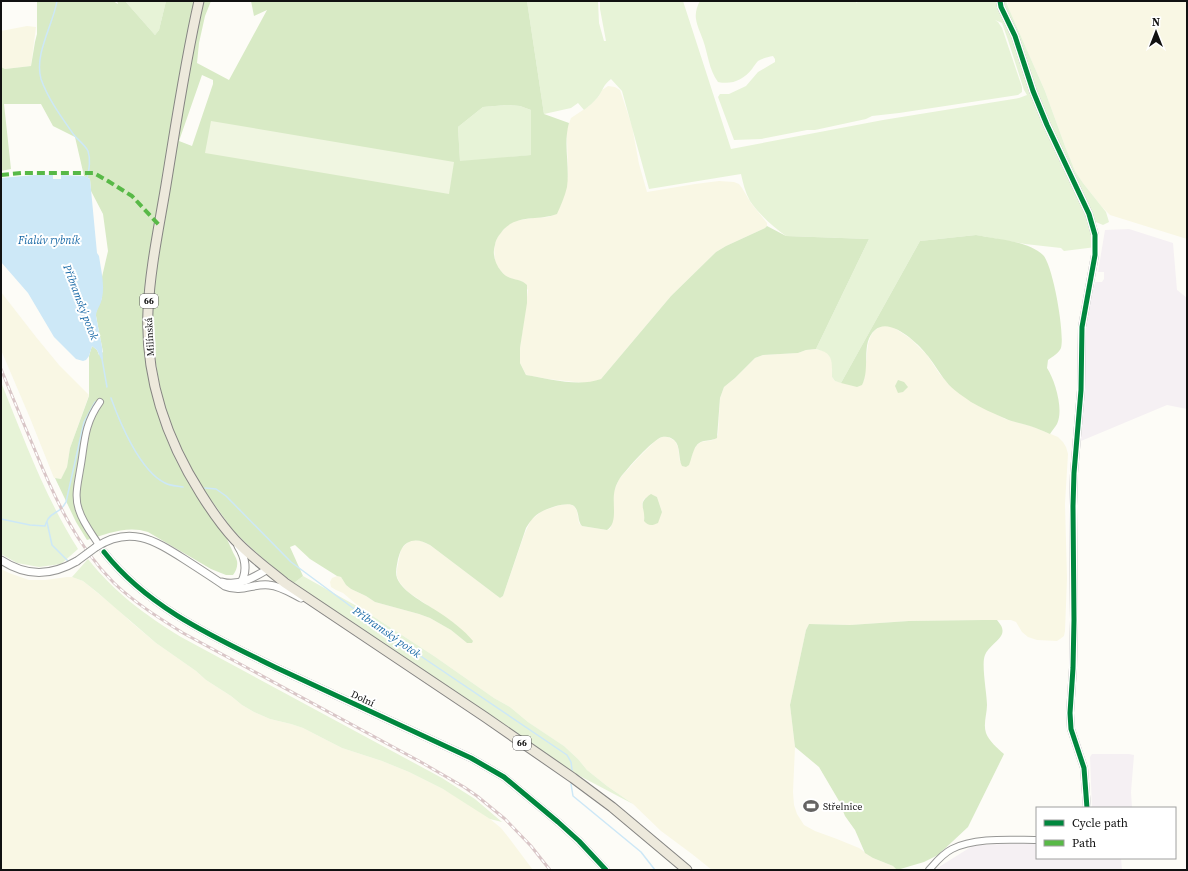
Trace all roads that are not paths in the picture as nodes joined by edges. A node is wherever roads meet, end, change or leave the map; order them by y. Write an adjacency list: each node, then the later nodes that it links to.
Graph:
1 (199, 1): 4 (main road, Milínská / 66)
2 (1000, 1): 13 (street)
3 (100, 402): 5 (street)
4 (227, 531): 8 (main road, Milínská / 66); 10 (street)
5 (97, 546): 7 (street, bridge); 9 (street)
6 (104, 552): 15 (street, Dolní)
7 (1, 560)
8 (268, 569): 10 (street); 11 (street); 12 (main road, 66)
9 (216, 580): 10 (street); 11 (street)
10 (242, 581)
11 (251, 587): 12 (street)
12 (318, 605): 16 (main road, 66)
13 (1086, 807)
14 (1036, 840): 17 (street)
15 (606, 870)
16 (687, 870)
17 (929, 870)

